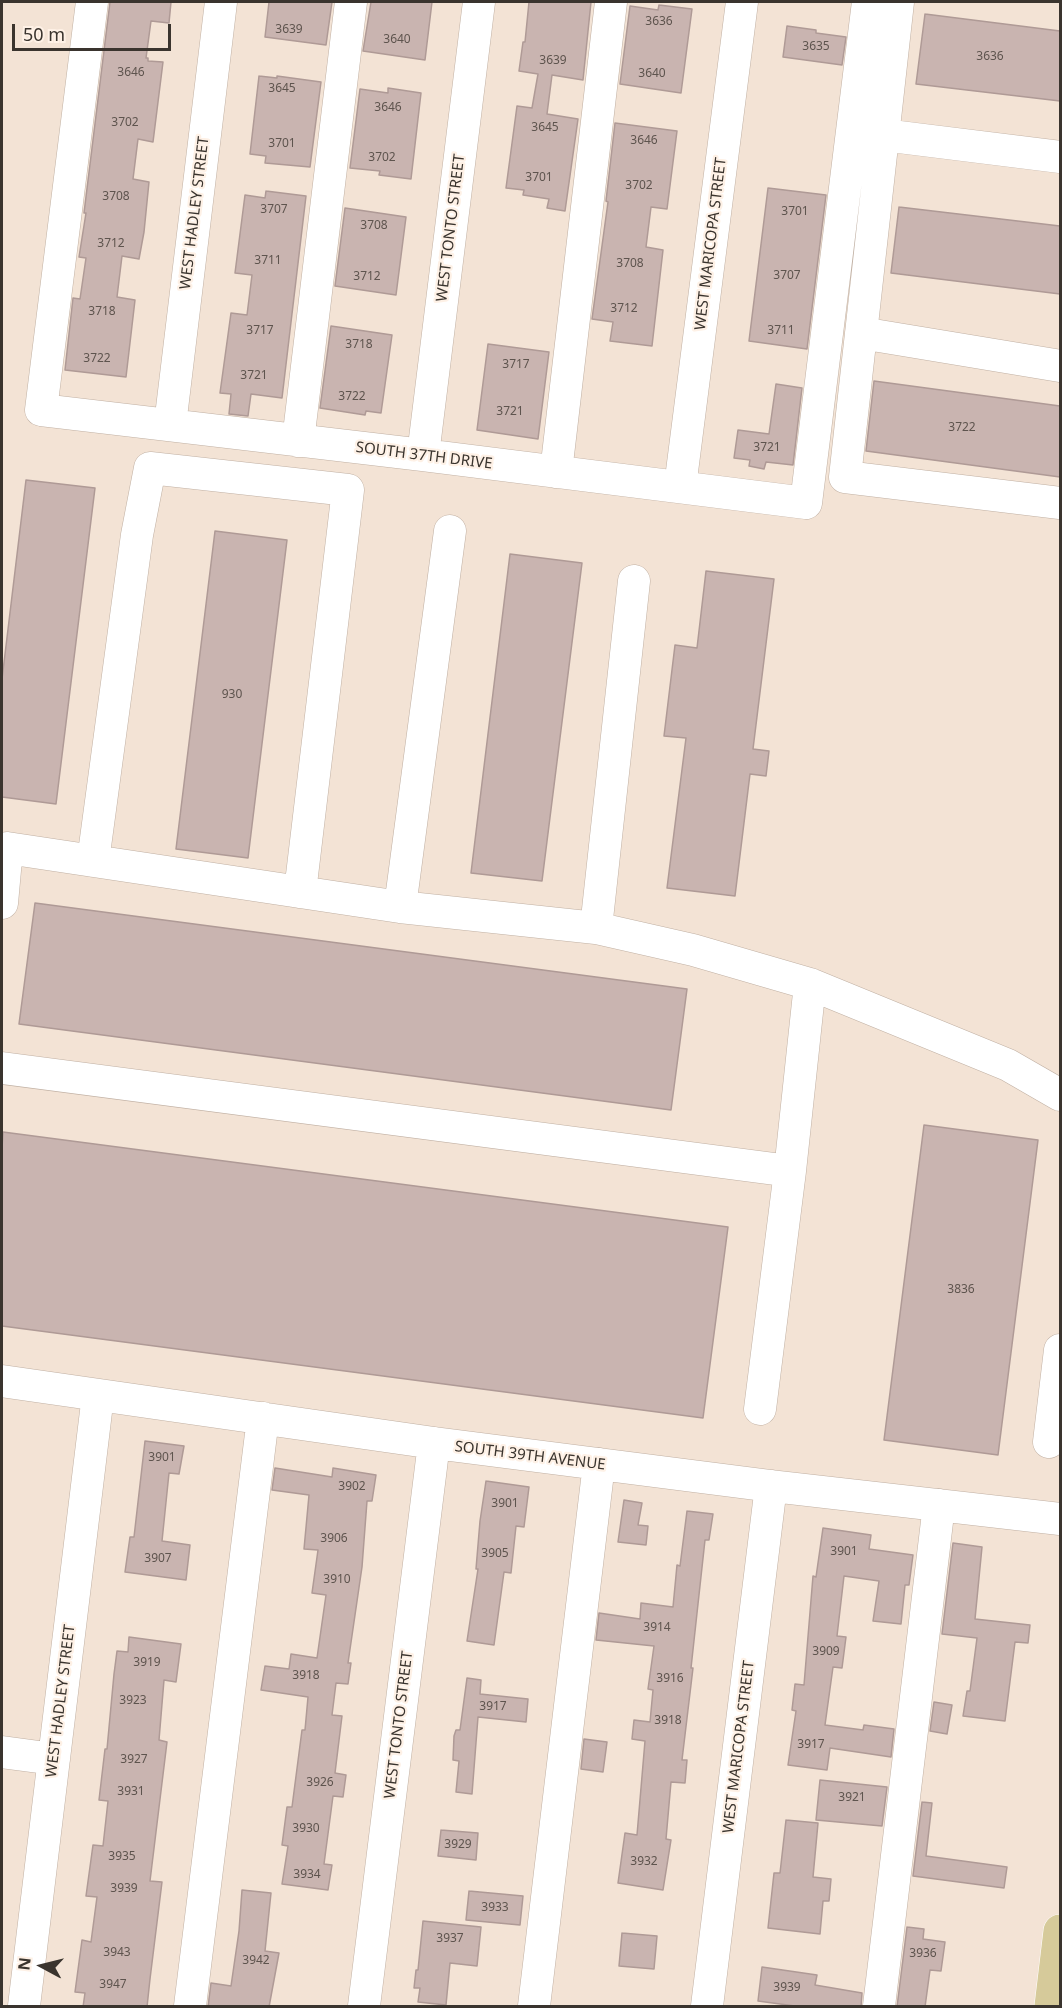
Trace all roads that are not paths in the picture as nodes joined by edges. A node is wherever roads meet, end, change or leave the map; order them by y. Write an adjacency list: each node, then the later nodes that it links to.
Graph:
1 (92, 2): 13 (street, SOUTH 37TH DRIVE)
2 (220, 2): 13 (street, WEST HADLEY STREET)
3 (351, 2): 14 (street)
4 (479, 2): 15 (street, WEST TONTO STREET)
5 (611, 2): 16 (street)
6 (742, 2): 17 (street, WEST MARICOPA STREET)
7 (868, 2): 17 (street, SOUTH 37TH DRIVE)
8 (898, 2): 9 (street)
9 (883, 135): 10 (street); 11 (street)
10 (1060, 157)
11 (861, 333): 12 (street); 18 (street)
12 (1060, 366)
13 (170, 425): 14 (street, SOUTH 37TH DRIVE)
14 (298, 441): 15 (street, SOUTH 37TH DRIVE)
15 (423, 454): 16 (street, SOUTH 37TH DRIVE)
16 (556, 472): 17 (street, SOUTH 37TH DRIVE)
17 (680, 487)
18 (1060, 503)
19 (450, 531): 24 (street)
20 (634, 581): 25 (street)
21 (93, 861): 22 (street); 22 (street); 23 (street)
22 (300, 892): 24 (street)
23 (2, 903)
24 (400, 907): 25 (street)
25 (596, 928): 26 (street)
26 (810, 984): 28 (street); 29 (street)
27 (2, 1068): 29 (street)
28 (1060, 1095)
29 (790, 1171): 33 (street)
30 (1060, 1350): 35 (street)
31 (2, 1381): 32 (street, SOUTH 39TH AVENUE)
32 (98, 1395): 34 (street, SOUTH 39TH AVENUE); 42 (street, WEST HADLEY STREET)
33 (760, 1409)
34 (263, 1418): 36 (street, SOUTH 39TH AVENUE); 45 (street)
35 (1049, 1442)
36 (434, 1443): 37 (street, SOUTH 39TH AVENUE); 46 (street, WEST TONTO STREET)
37 (599, 1464): 38 (street, SOUTH 39TH AVENUE); 47 (street)
38 (771, 1486): 39 (street, SOUTH 39TH AVENUE); 48 (street, WEST MARICOPA STREET)
39 (939, 1505): 40 (street, SOUTH 39TH AVENUE); 49 (street)
40 (1060, 1519)
41 (2, 1752): 42 (street)
42 (54, 1759): 44 (street, WEST HADLEY STREET)
43 (1060, 1931): 50 (main road)
44 (24, 2007)
45 (190, 2007)
46 (364, 2007)
47 (534, 2007)
48 (707, 2007)
49 (879, 2007)
50 (1051, 2007)

